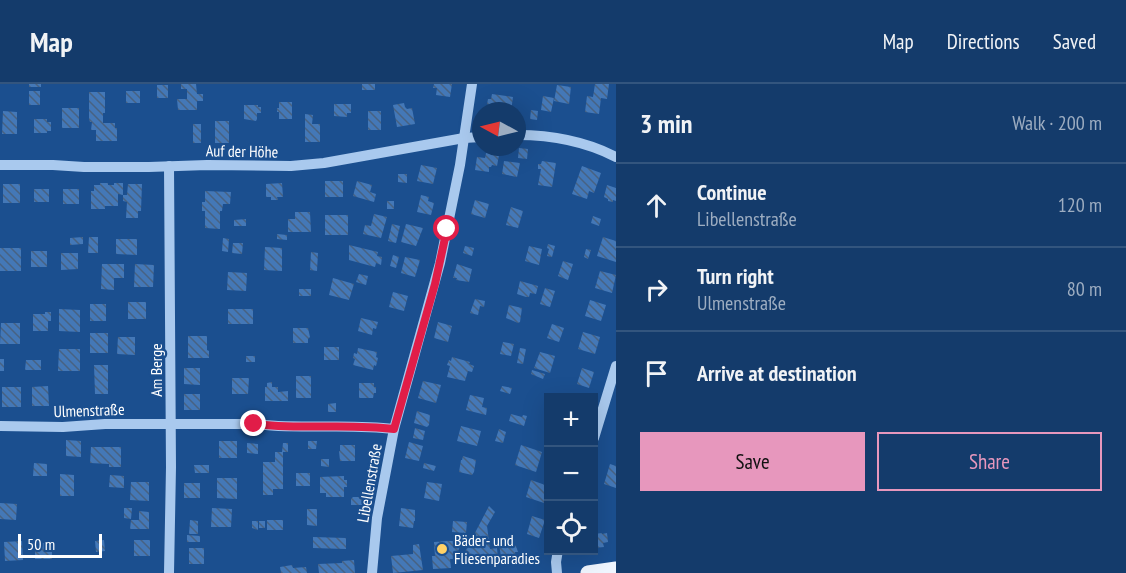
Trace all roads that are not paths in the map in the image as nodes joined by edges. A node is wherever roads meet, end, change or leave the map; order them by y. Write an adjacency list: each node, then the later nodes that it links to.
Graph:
1 (472, 84): 3 (street, Libellenstraße)
2 (526, 135): 5 (street)
3 (464, 138): 4 (street, Auf der Höhe); 7 (street, Auf der Höhe); 12 (street, Libellenstraße)
4 (472, 138)
5 (616, 157)
6 (0, 165): 7 (street, Auf der Höhe)
7 (169, 166): 9 (street, Am Berge)
8 (616, 366): 10 (street)
9 (171, 423): 11 (street, Ulmenstraße); 12 (street, Ulmenstraße); 15 (street, Am Berge)
10 (598, 425)
11 (0, 426)
12 (394, 429): 16 (street, Libellenstraße)
13 (557, 555): 17 (street)
14 (616, 569): 18 (main road)
15 (169, 573)
16 (372, 573)
17 (557, 573)
18 (588, 573)

